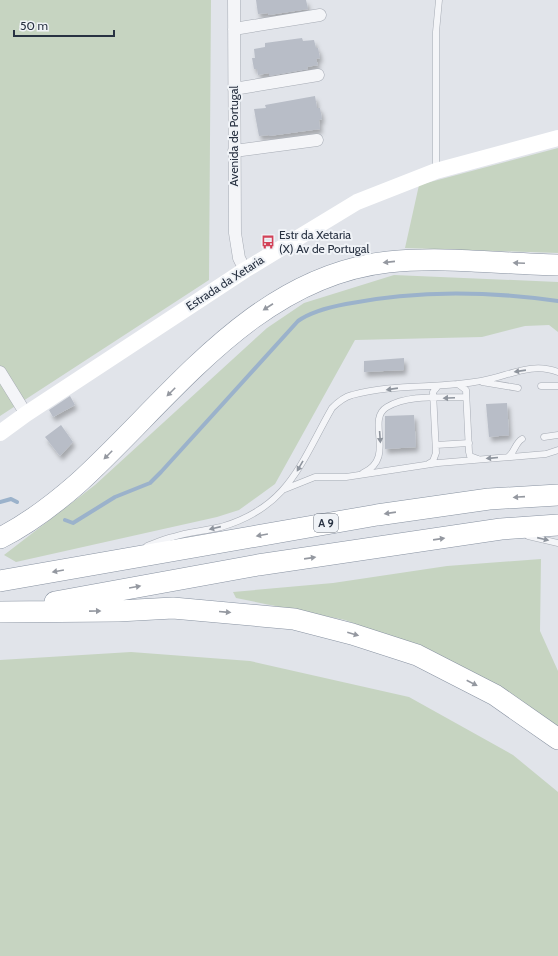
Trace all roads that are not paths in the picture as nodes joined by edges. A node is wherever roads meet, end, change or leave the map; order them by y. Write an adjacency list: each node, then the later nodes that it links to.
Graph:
1 (234, 0): 4 (street, Avenida de Portugal)
2 (439, 0): 10 (lane)
3 (320, 15): 4 (street)
4 (234, 29): 6 (street, Avenida de Portugal)
5 (318, 75): 6 (street)
6 (234, 89): 9 (street, Avenida de Portugal)
7 (558, 138): 10 (street, Estrada da Xetaria)
8 (317, 140): 9 (street)
9 (234, 151): 12 (street, Avenida de Portugal)
10 (436, 171): 12 (street, Estrada da Xetaria)
11 (558, 265): 39 (highway, one-way to 39)
12 (245, 270): 23 (street, Estrada da Xetaria)
13 (0, 372): 23 (street)
14 (558, 372): 15 (lane, one-way to 15)
15 (481, 381): 16 (lane); 20 (lane)
16 (458, 384): 17 (lane); 21 (lane)
17 (440, 385): 22 (lane); 35 (lane, one-way to 35)
18 (541, 386): 19 (lane)
19 (558, 386)
20 (518, 388)
21 (466, 397): 22 (lane, one-way to 22); 28 (lane)
22 (433, 398): 29 (lane); 34 (lane, one-way to 34)
23 (26, 414): 24 (street, Estrada da Xetaria)
24 (0, 433)
25 (558, 435): 26 (lane)
26 (544, 437)
27 (522, 439): 31 (lane)
28 (468, 443): 29 (lane); 32 (lane)
29 (436, 445): 33 (lane)
30 (558, 450): 31 (lane)
31 (508, 457): 32 (lane, one-way to 32)
32 (479, 459): 33 (lane)
33 (425, 466): 34 (lane)
34 (360, 475): 35 (lane)
35 (285, 489): 41 (lane, one-way to 41)
36 (558, 495): 41 (highway, A 9, one-way to 41)
37 (558, 525): 38 (highway)
38 (501, 529): 40 (lane, one-way to 40); 43 (highway, one-way to 38)
39 (0, 538)
40 (558, 543)
41 (96, 564): 42 (highway, A 9, one-way to 42)
42 (0, 582)
43 (0, 612): 44 (highway, one-way to 44)
44 (558, 739)

